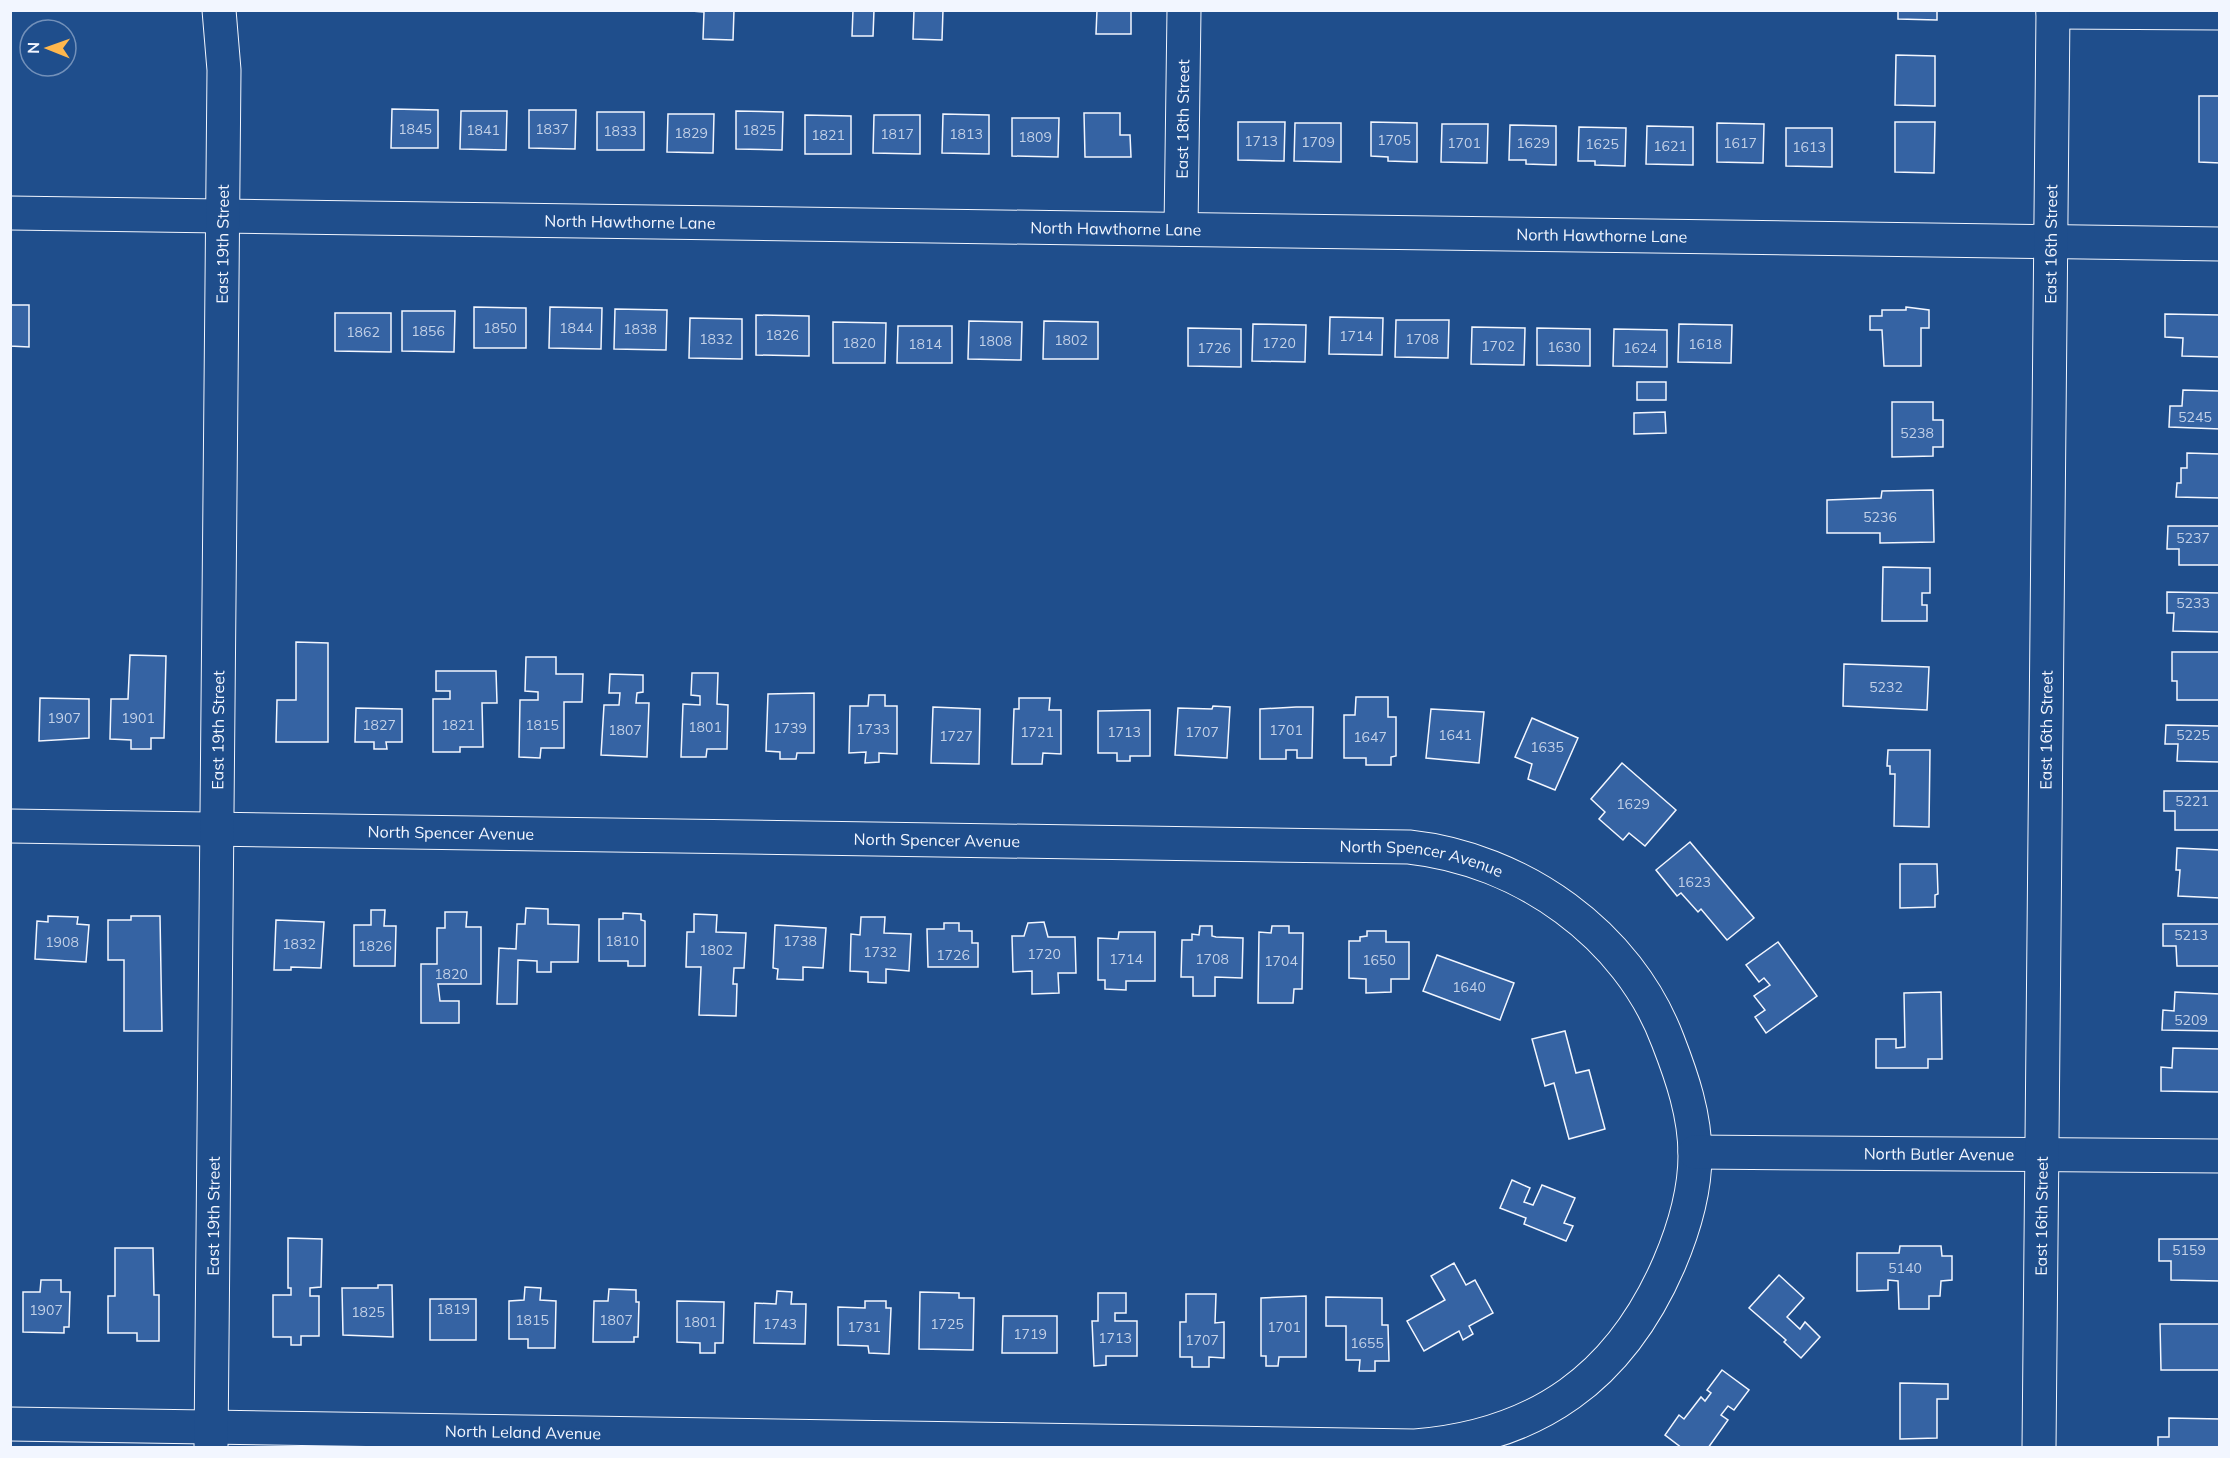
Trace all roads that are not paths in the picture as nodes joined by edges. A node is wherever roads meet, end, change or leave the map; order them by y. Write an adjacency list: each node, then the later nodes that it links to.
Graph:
1 (219, 10): 6 (street, East 19th Street)
2 (1184, 10): 7 (street, East 18th Street)
3 (2053, 11): 4 (street); 8 (street, East 16th Street)
4 (2220, 13)
5 (10, 213): 6 (street, North Hawthorne Lane)
6 (223, 216): 7 (street, North Hawthorne Lane); 11 (street, East 19th Street)
7 (1181, 229): 8 (street, North Hawthorne Lane)
8 (2051, 241): 9 (street, North Hawthorne Lane); 13 (street, East 16th Street)
9 (2220, 244)
10 (10, 826): 11 (street, North Spencer Avenue)
11 (217, 828): 12 (street, North Spencer Avenue); 16 (street, East 19th Street)
12 (1695, 1152): 13 (street, North Butler Avenue); 16 (street, North Leland Avenue)
13 (2042, 1155): 14 (street, North Butler Avenue); 17 (street, East 16th Street)
14 (2220, 1156)
15 (10, 1424): 16 (street, North Leland Avenue)
16 (211, 1438)
17 (2039, 1448)

